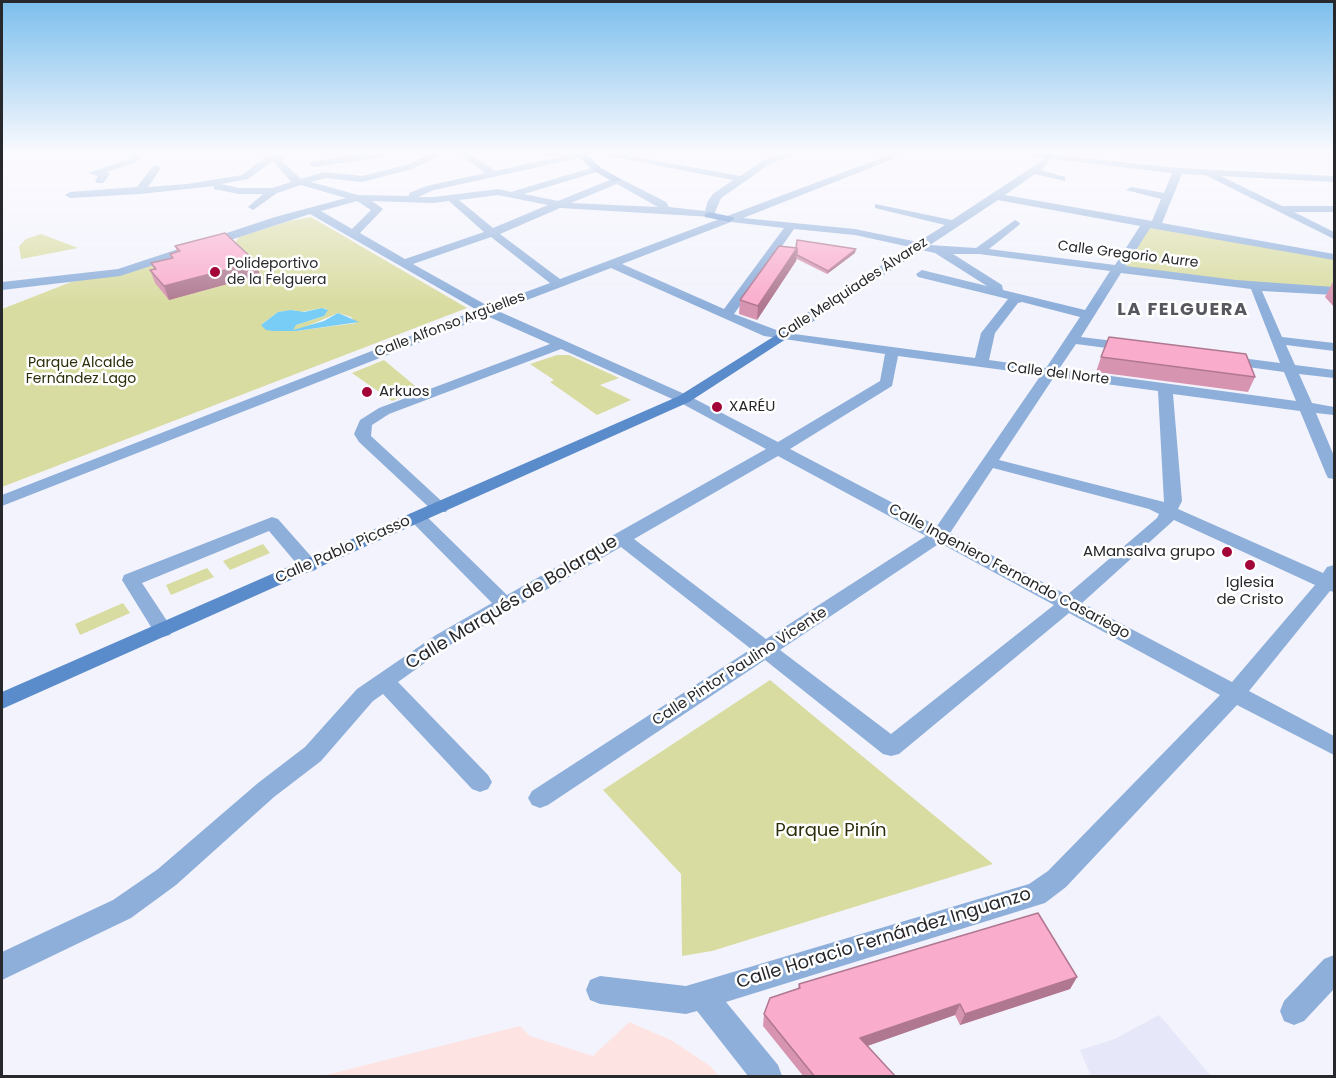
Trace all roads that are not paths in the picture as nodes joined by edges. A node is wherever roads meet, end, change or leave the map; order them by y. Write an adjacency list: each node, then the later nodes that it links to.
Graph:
1 (257, 204): 15 (street)
2 (333, 204): 18 (street)
3 (369, 204): 26 (street)
4 (459, 204): 27 (street)
5 (553, 204): 13 (street)
6 (662, 204): 19 (street)
7 (711, 204): 20 (street)
8 (768, 204): 21 (street, Calle Alfonso Argüelles)
9 (985, 204): 23 (street, Calle Melquiades Álvarez)
10 (1038, 204): 24 (street)
11 (1163, 204): 24 (street)
12 (1270, 204): 16 (street)
13 (556, 205): 19 (street); 27 (street)
14 (879, 206): 23 (street)
15 (254, 207)
16 (1279, 209): 17 (street); 28 (street)
17 (1335, 209)
18 (311, 210): 26 (street, Calle Ingeniero Fernando Casariego); 38 (street)
19 (665, 210): 20 (street)
20 (709, 215): 21 (street)
21 (729, 219): 25 (street, Calle Gregorio Aurre); 34 (street, Calle Alfonso Argüelles)
22 (1015, 223): 31 (street)
23 (954, 224): 29 (street, Calle Melquiades Álvarez)
24 (1152, 224): 32 (street); 35 (street)
25 (791, 226): 29 (street, Calle Gregorio Aurre); 43 (street)
26 (354, 233): 33 (street, Calle Ingeniero Fernando Casariego)
27 (492, 234): 33 (street); 37 (street)
28 (1335, 236)
29 (919, 247): 30 (street, Calle Gregorio Aurre); 45 (street, Calle Melquiades Álvarez)
30 (939, 250): 31 (street, Calle Gregorio Aurre); 41 (street)
31 (979, 251): 35 (street, Calle Gregorio Aurre)
32 (1335, 257)
33 (404, 263): 42 (street, Calle Ingeniero Fernando Casariego)
34 (612, 264): 37 (street, Calle Alfonso Argüelles); 43 (street, Calle del Norte)
35 (1118, 269): 39 (street, Calle Gregorio Aurre); 44 (street)
36 (922, 274): 41 (street)
37 (559, 284): 42 (street, Calle Alfonso Argüelles)
38 (2, 286)
39 (1263, 286): 40 (street, Calle Gregorio Aurre); 47 (street)
40 (1335, 291)
41 (1015, 297): 44 (street); 53 (street)
42 (487, 311): 48 (street, Calle Ingeniero Fernando Casariego); 64 (street, Calle Alfonso Argüelles)
43 (726, 315): 45 (street, Calle del Norte)
44 (1088, 315): 46 (street)
45 (782, 336): 51 (street, Calle del Norte); 58 (street, Calle Melquiades Álvarez)
46 (1072, 340): 50 (street); 55 (street)
47 (1277, 340): 49 (street); 54 (street)
48 (562, 344): 58 (street, Calle Ingeniero Fernando Casariego); 65 (street)
49 (1335, 347)
50 (1142, 349)
51 (892, 351): 53 (street, Calle del Norte); 61 (street, Calle Marqués de Bolarque)
52 (1210, 358): 54 (street)
53 (981, 364): 55 (street, Calle del Norte)
54 (1289, 368): 56 (street); 59 (street)
55 (1049, 373): 57 (street, Calle del Norte); 62 (street)
56 (1335, 374)
57 (1165, 388): 59 (street, Calle del Norte); 66 (street)
58 (684, 399): 61 (street, Calle Ingeniero Fernando Casariego); 65 (street, Calle Pablo Picasso)
59 (1306, 407): 60 (street, Calle del Norte); 63 (street)
60 (1335, 411)
61 (778, 449): 68 (street, Calle Ingeniero Fernando Casariego); 69 (street, Calle Marqués de Bolarque)
62 (988, 462): 66 (street); 68 (street)
63 (1335, 474)
64 (2, 501)
65 (440, 508): 67 (street, Calle Pablo Picasso)
66 (1169, 512): 71 (street); 72 (street)
67 (417, 518): 70 (street, Calle Pablo Picasso); 73 (street)
68 (940, 535): 72 (street, Calle Ingeniero Fernando Casariego); 75 (street, Calle Pintor Paulino Vicente)
69 (621, 538): 73 (street, Calle Marqués de Bolarque); 75 (street)
70 (309, 566): 74 (street, Calle Pablo Picasso); 74 (street)
71 (1332, 580): 77 (street, Calle Horacio Fernández Inguanzo)
72 (1068, 604): 75 (street); 77 (street, Calle Ingeniero Fernando Casariego)
73 (506, 605): 76 (street, Calle Marqués de Bolarque)
74 (163, 630): 78 (street, Calle Pablo Picasso)
75 (766, 650): 81 (street, Calle Pintor Paulino Vicente)
76 (384, 681): 80 (street); 82 (street, Calle Marqués de Bolarque)
77 (1235, 693): 79 (street, Calle Ingeniero Fernando Casariego); 85 (street, Calle Horacio Fernández Inguanzo)
78 (2, 701)
79 (1335, 746)
80 (480, 782)
81 (540, 798)
82 (2, 966)
83 (1335, 969): 86 (street)
84 (600, 990): 85 (street, Calle Horacio Fernández Inguanzo)
85 (702, 995): 87 (street)
86 (1293, 1011)
87 (767, 1077)

